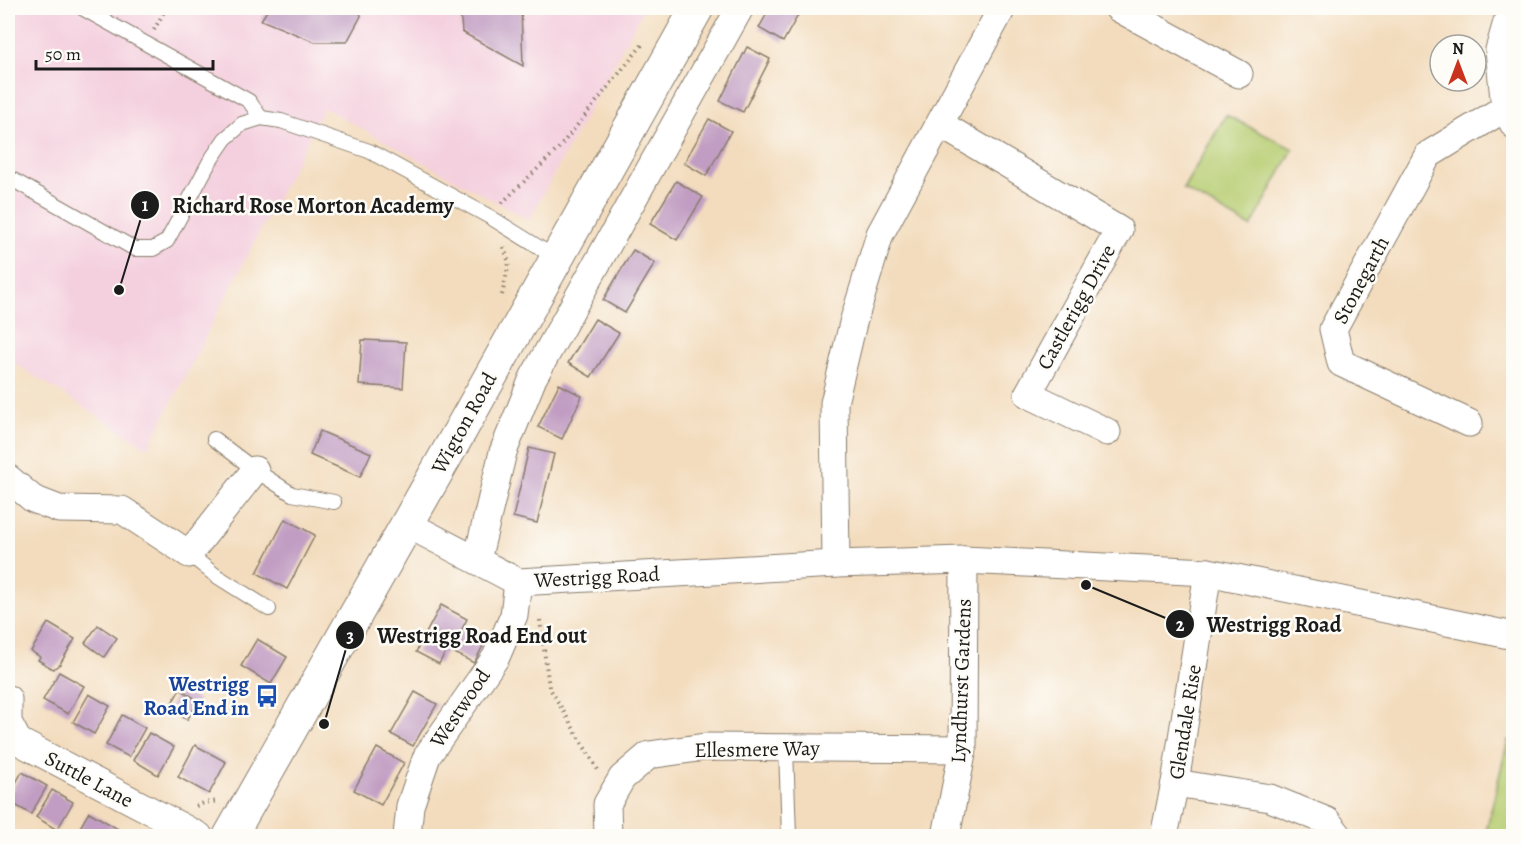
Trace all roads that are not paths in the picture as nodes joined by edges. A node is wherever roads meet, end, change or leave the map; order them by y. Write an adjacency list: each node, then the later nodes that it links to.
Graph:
1 (81, 8): 9 (lane)
2 (697, 8): 12 (main road, Wigton Road)
3 (740, 8): 22 (street, Wigton Road)
4 (1002, 8): 10 (street)
5 (1118, 8): 7 (street)
6 (1511, 8): 8 (street, Stonegarth)
7 (1239, 74)
8 (1509, 117): 13 (street, Stonegarth)
9 (261, 118): 11 (lane); 12 (lane)
10 (940, 124): 14 (street, Castlerigg Drive); 23 (street)
11 (8, 177)
12 (556, 258): 19 (main road, Wigton Road)
13 (1469, 423)
14 (1107, 432)
15 (214, 439): 16 (lane)
16 (255, 470): 18 (lane); 20 (street)
17 (8, 478): 20 (street)
18 (334, 502)
19 (407, 524): 22 (street, Westrigg Road); 33 (main road, Wigton Road)
20 (189, 554): 26 (lane)
21 (964, 560): 23 (street, Westrigg Road); 24 (street, Westrigg Road); 30 (street, Lyndhurst Gardens)
22 (477, 561): 25 (street, Westrigg Road)
23 (836, 564): 25 (street, Westrigg Road)
24 (1208, 572): 27 (street, Westrigg Road); 31 (street, Glendale Rise)
25 (526, 581): 34 (street, Westwood)
26 (269, 609)
27 (1514, 636)
28 (8, 699): 32 (street, Suttle Lane)
29 (786, 748): 30 (street, Ellesmere Way); 35 (street, Ellesmere Way); 36 (lane)
30 (963, 749): 37 (street, Lyndhurst Gardens)
31 (1175, 783): 38 (street, Glendale Rise); 39 (street)
32 (190, 832)
33 (230, 837)
34 (407, 837)
35 (608, 837)
36 (789, 837)
37 (946, 837)
38 (1164, 837)
39 (1339, 837)

